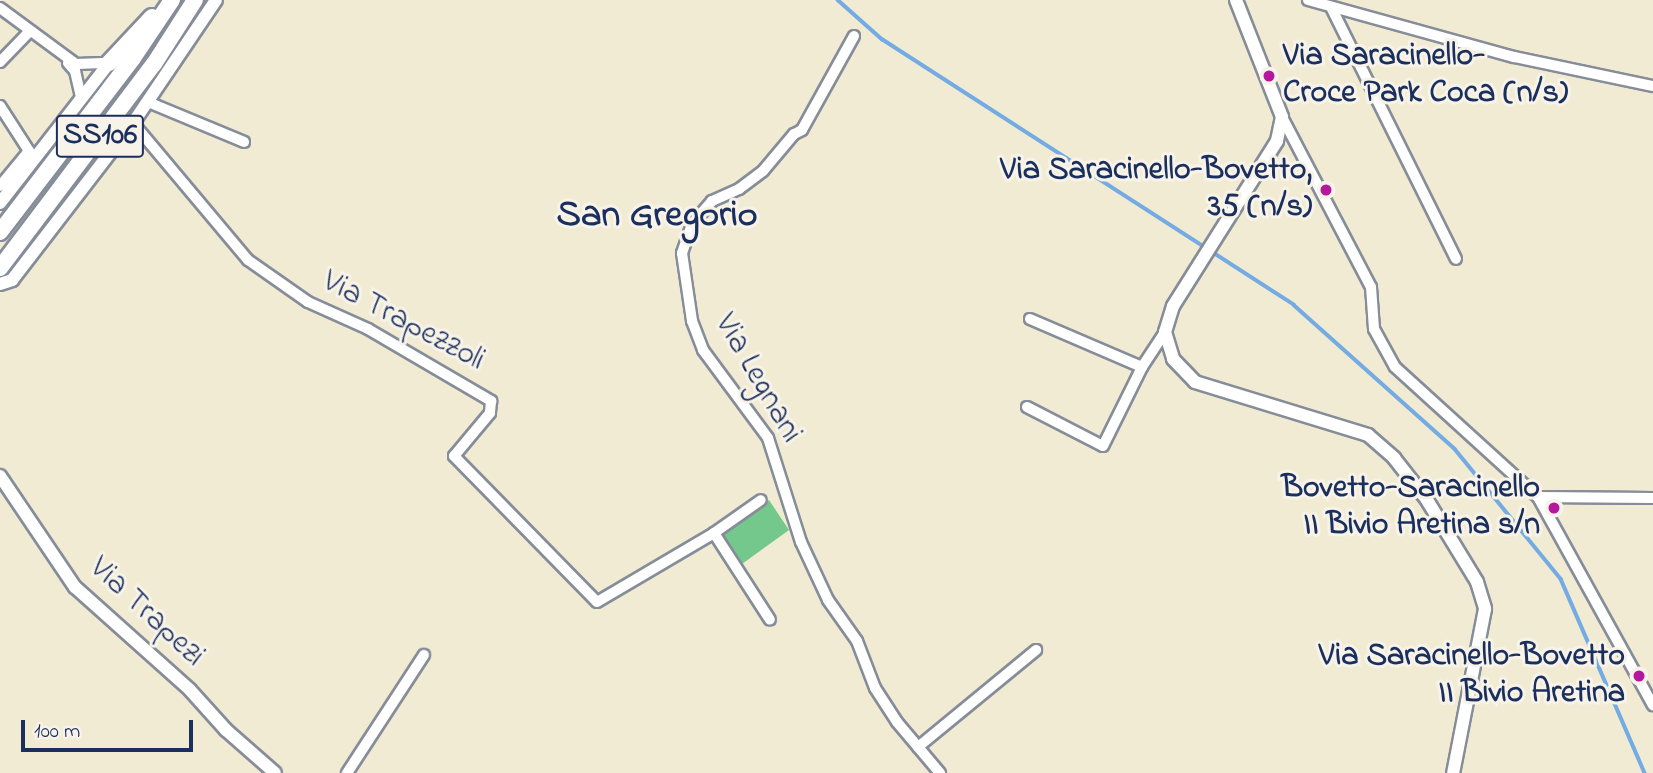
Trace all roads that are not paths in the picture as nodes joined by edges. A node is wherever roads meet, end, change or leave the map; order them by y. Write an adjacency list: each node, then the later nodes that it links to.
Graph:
1 (170, 0): 12 (highway); 22 (highway, SS106)
2 (195, 0): 24 (highway, SS106)
3 (216, 0): 15 (street)
4 (1236, 0): 17 (street)
5 (1308, 0): 6 (street)
6 (1331, 7): 13 (street); 23 (street)
7 (0, 8): 8 (street)
8 (29, 32): 10 (street); 11 (street)
9 (854, 36): 40 (street, Via Legnani)
10 (63, 57): 12 (street); 14 (street)
11 (0, 62)
12 (109, 63): 14 (street)
13 (1653, 86)
14 (81, 99): 21 (street)
15 (148, 102): 18 (street); 19 (street)
16 (0, 106): 20 (street)
17 (1282, 117): 27 (street); 31 (street)
18 (133, 122): 25 (street); 34 (street, Via Trapezzoli)
19 (244, 142)
20 (0, 186)
21 (0, 202)
22 (0, 232)
23 (1455, 259)
24 (0, 268)
25 (0, 284)
26 (1030, 319): 28 (street)
27 (1165, 332): 28 (street); 44 (street)
28 (1142, 367): 29 (street)
29 (1027, 407)
30 (0, 476): 41 (street, Via Trapezi)
31 (1538, 497): 32 (street); 38 (street)
32 (1653, 498)
33 (761, 500): 34 (street)
34 (714, 533): 35 (street)
35 (770, 620)
36 (1036, 650): 40 (street)
37 (424, 655): 42 (street)
38 (1650, 693): 39 (street)
39 (1653, 705)
40 (918, 747): 43 (street, Via Legnani)
41 (275, 773)
42 (347, 773)
43 (940, 773)
44 (1453, 773)

